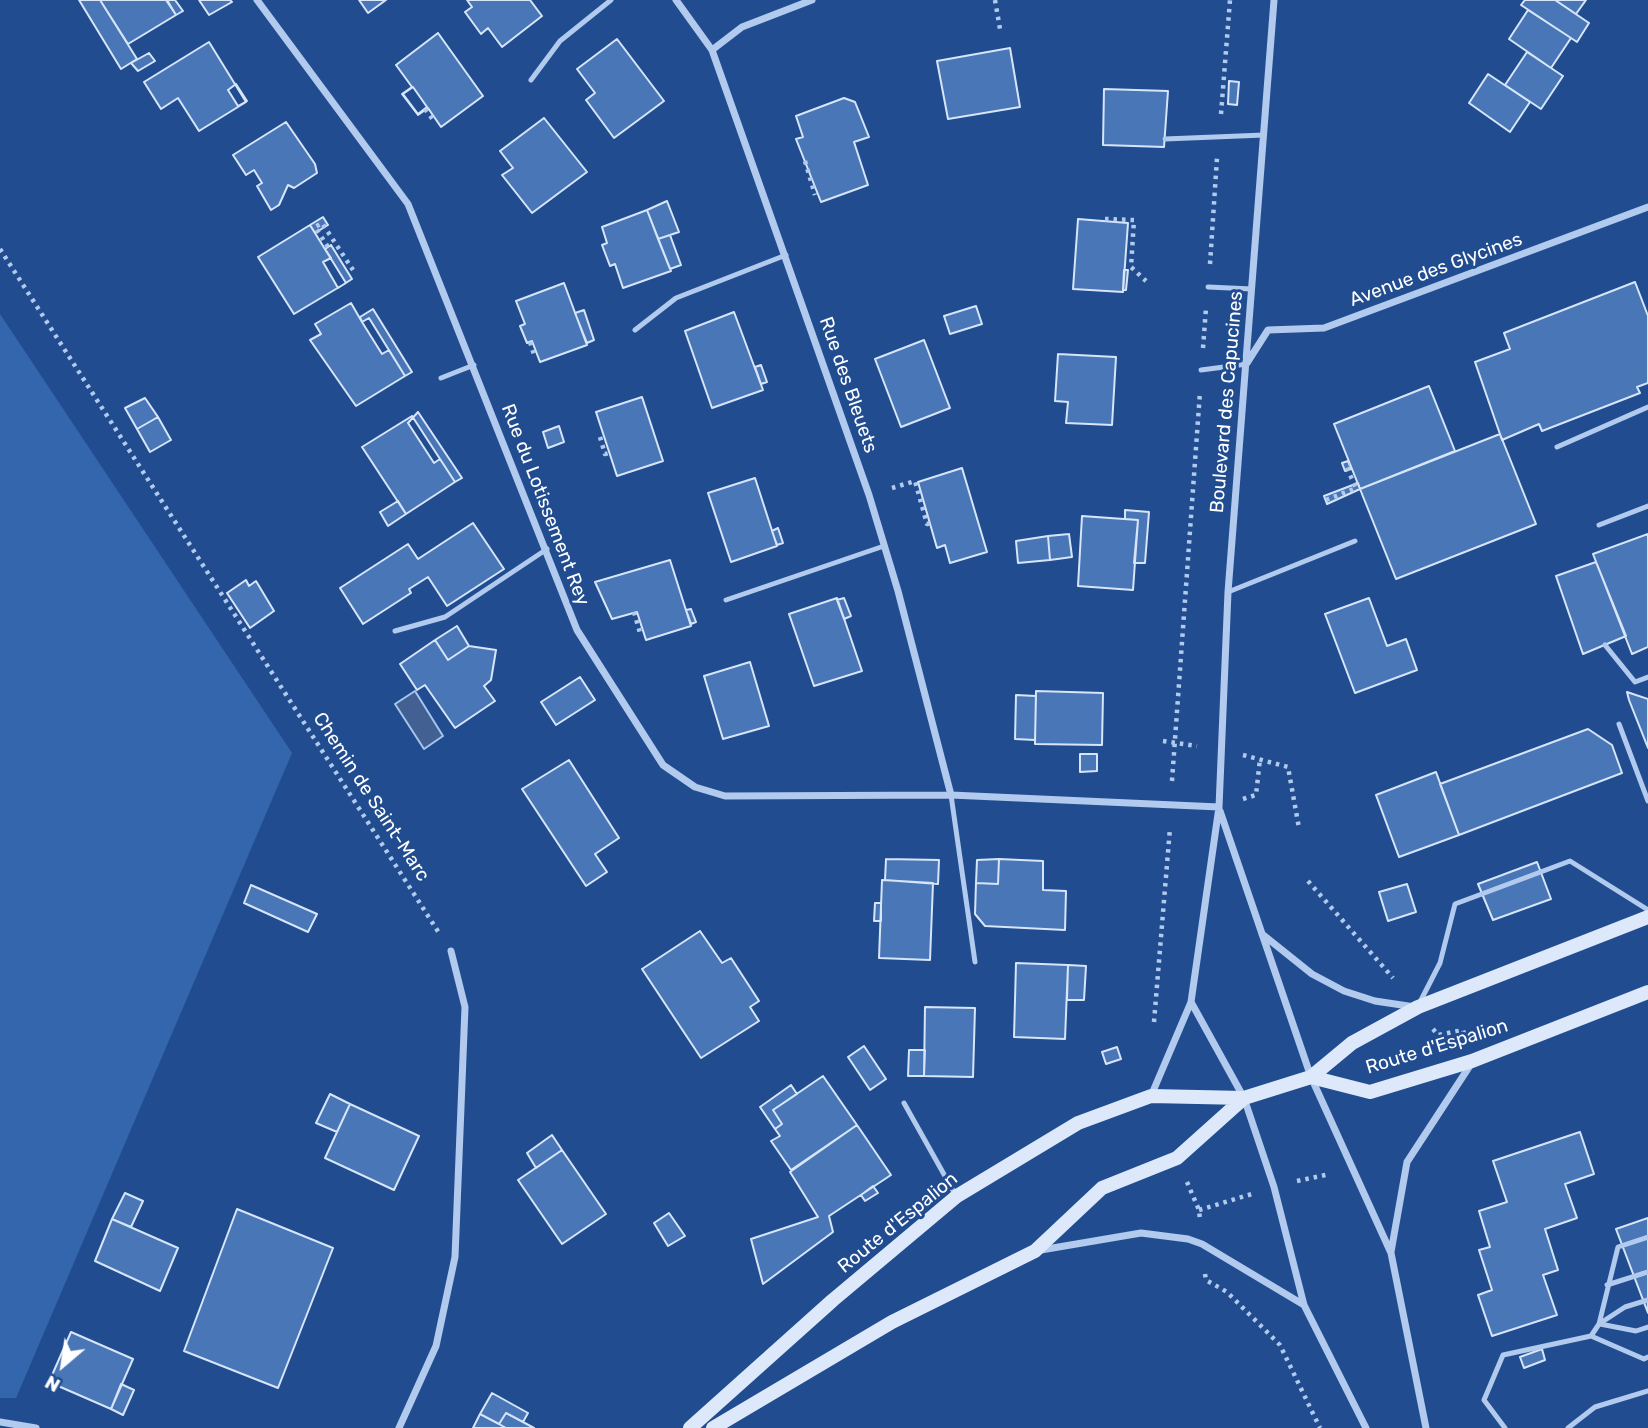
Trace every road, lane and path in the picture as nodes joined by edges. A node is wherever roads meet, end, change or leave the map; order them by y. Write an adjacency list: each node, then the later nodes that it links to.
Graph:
1 (257, 0): 29 (street, Rue du Lotissement Rey)
2 (611, 0): 9 (lane)
3 (676, 0): 8 (street, Rue des Bleuets)
4 (812, 0): 8 (street)
5 (995, 0): 7 (path)
6 (1274, 0): 12 (street, Boulevard des Capucines)
7 (1000, 29)
8 (712, 50): 20 (street, Rue des Bleuets)
9 (531, 80)
10 (425, 109): 11 (path)
11 (433, 121)
12 (1264, 135): 13 (lane); 24 (street, Boulevard des Capucines)
13 (1164, 139)
14 (805, 161): 15 (path)
15 (815, 195)
16 (1648, 207): 28 (street, Avenue des Glycines)
17 (1105, 219): 22 (path)
18 (328, 247): 21 (path)
19 (0, 249): 63 (path, Chemin de Saint-Marc)
20 (786, 255): 25 (lane); 43 (street, Rue des Bleuets)
21 (353, 271)
22 (1146, 281)
23 (1208, 287): 24 (lane)
24 (1252, 289): 28 (street, Boulevard des Capucines)
25 (635, 330)
26 (530, 342): 27 (path)
27 (535, 358)
28 (1247, 364): 30 (lane); 45 (street, Boulevard des Capucines)
29 (474, 365): 31 (lane); 44 (street, Rue du Lotissement Rey)
30 (1202, 370)
31 (442, 378)
32 (1648, 407): 34 (lane)
33 (600, 437): 35 (path)
34 (1558, 447)
35 (609, 453)
36 (1350, 465): 38 (path)
37 (895, 488): 40 (path)
38 (1325, 500)
39 (1648, 506): 41 (lane)
40 (934, 522)
41 (1599, 525)
42 (1355, 541): 45 (lane)
43 (884, 546): 46 (lane); 55 (street, Rue des Bleuets)
44 (547, 549): 48 (lane); 55 (street, Rue du Lotissement Rey)
45 (1228, 592): 54 (street, Boulevard des Capucines)
46 (726, 600)
47 (636, 614): 49 (path)
48 (395, 631)
49 (640, 633)
50 (1605, 645): 51 (lane)
51 (1648, 677)
52 (1619, 724): 56 (lane)
53 (1163, 741): 54 (path)
54 (1219, 749): 57 (street, Boulevard des Capucines)
55 (951, 795): 57 (street); 64 (lane, Rue des Bleuets)
56 (1648, 801)
57 (1219, 807): 58 (path); 62 (street, Boulevard des Capucines); 66 (street, Boulevard des Capucines)
58 (1299, 828)
59 (1308, 881): 67 (path)
60 (1648, 910): 67 (lane)
61 (1648, 917): 67 (main road, Route d'Espalion)
62 (1261, 934): 67 (street); 69 (street, Boulevard des Capucines)
63 (451, 951): 91 (street)
64 (975, 962)
65 (1648, 992): 68 (main road, Route d'Espalion)
66 (1191, 1002): 70 (street, Boulevard des Capucines); 71 (street)
67 (1418, 1007): 68 (path); 69 (main road, Route d'Espalion)
68 (1472, 1061): 69 (main road, Route d'Espalion); 79 (street)
69 (1311, 1077): 71 (main road); 73 (street, Boulevard des Capucines)
70 (1151, 1096): 71 (main road, Route d'Espalion); 75 (main road, Route d'Espalion)
71 (1244, 1098): 74 (street); 78 (main road)
72 (904, 1102): 75 (lane)
73 (1353, 1169): 74 (path); 79 (street, Boulevard des Capucines)
74 (1274, 1187): 76 (path); 83 (street)
75 (957, 1196): 92 (main road, Route d'Espalion)
76 (1199, 1210)
77 (1648, 1237): 81 (lane)
78 (1035, 1251): 83 (street); 93 (main road)
79 (1391, 1253): 95 (street)
80 (1648, 1272): 81 (lane)
81 (1606, 1285): 84 (lane)
82 (1648, 1300): 84 (lane)
83 (1304, 1306): 94 (street)
84 (1599, 1324): 85 (lane); 86 (lane)
85 (1648, 1326)
86 (1591, 1336): 87 (lane); 96 (lane)
87 (1648, 1357)
88 (1648, 1391): 97 (lane)
89 (0, 1422): 90 (street)
90 (36, 1428)
91 (399, 1428)
92 (690, 1428)
93 (713, 1428)
94 (1366, 1428)
95 (1426, 1428)
96 (1505, 1428)
97 (1568, 1428)

